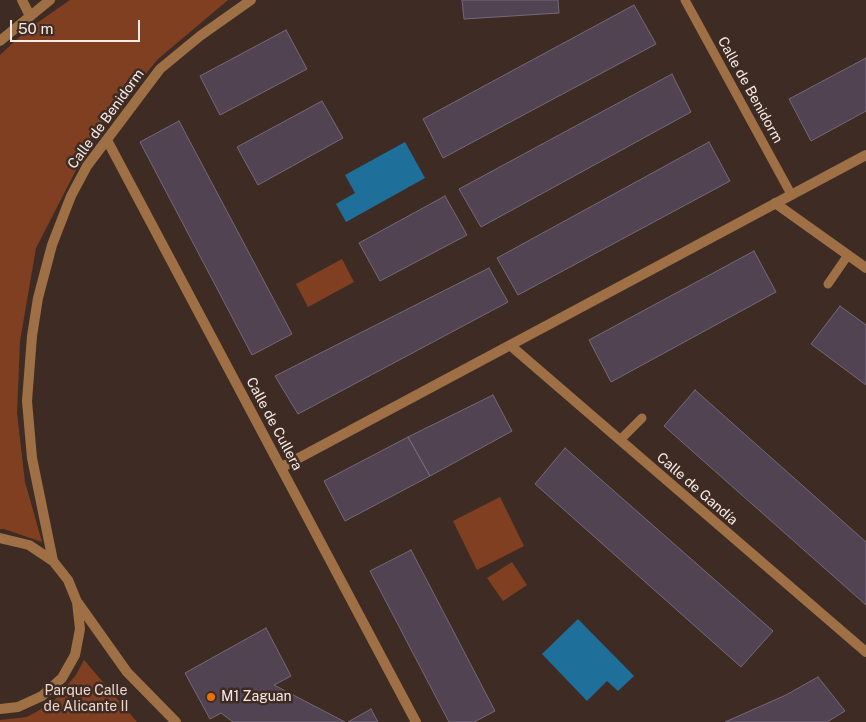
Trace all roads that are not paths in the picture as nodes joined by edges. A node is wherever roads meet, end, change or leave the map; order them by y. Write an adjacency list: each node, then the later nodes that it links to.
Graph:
1 (22, 0): 5 (street)
2 (50, 0): 5 (street)
3 (251, 0): 7 (street, Calle de Benidorm)
4 (685, 0): 9 (lane, Calle de Benidorm)
5 (30, 16): 6 (street)
6 (0, 41)
7 (107, 140): 17 (street, Calle de Cullera); 19 (street, Calle de Benidorm)
8 (866, 154): 9 (street)
9 (791, 194): 10 (street)
10 (776, 202): 11 (street); 14 (street)
11 (848, 255): 12 (street); 13 (lane)
12 (866, 268)
13 (828, 284)
14 (511, 346): 16 (street, Calle de Gandía); 17 (street)
15 (642, 418): 16 (lane)
16 (620, 440): 21 (street, Calle de Gandía)
17 (282, 467): 24 (street, Calle de Cullera)
18 (0, 538): 19 (street)
19 (53, 561): 20 (street)
20 (77, 602): 22 (street); 23 (street)
21 (866, 652)
22 (0, 709)
23 (176, 722)
24 (416, 722)

